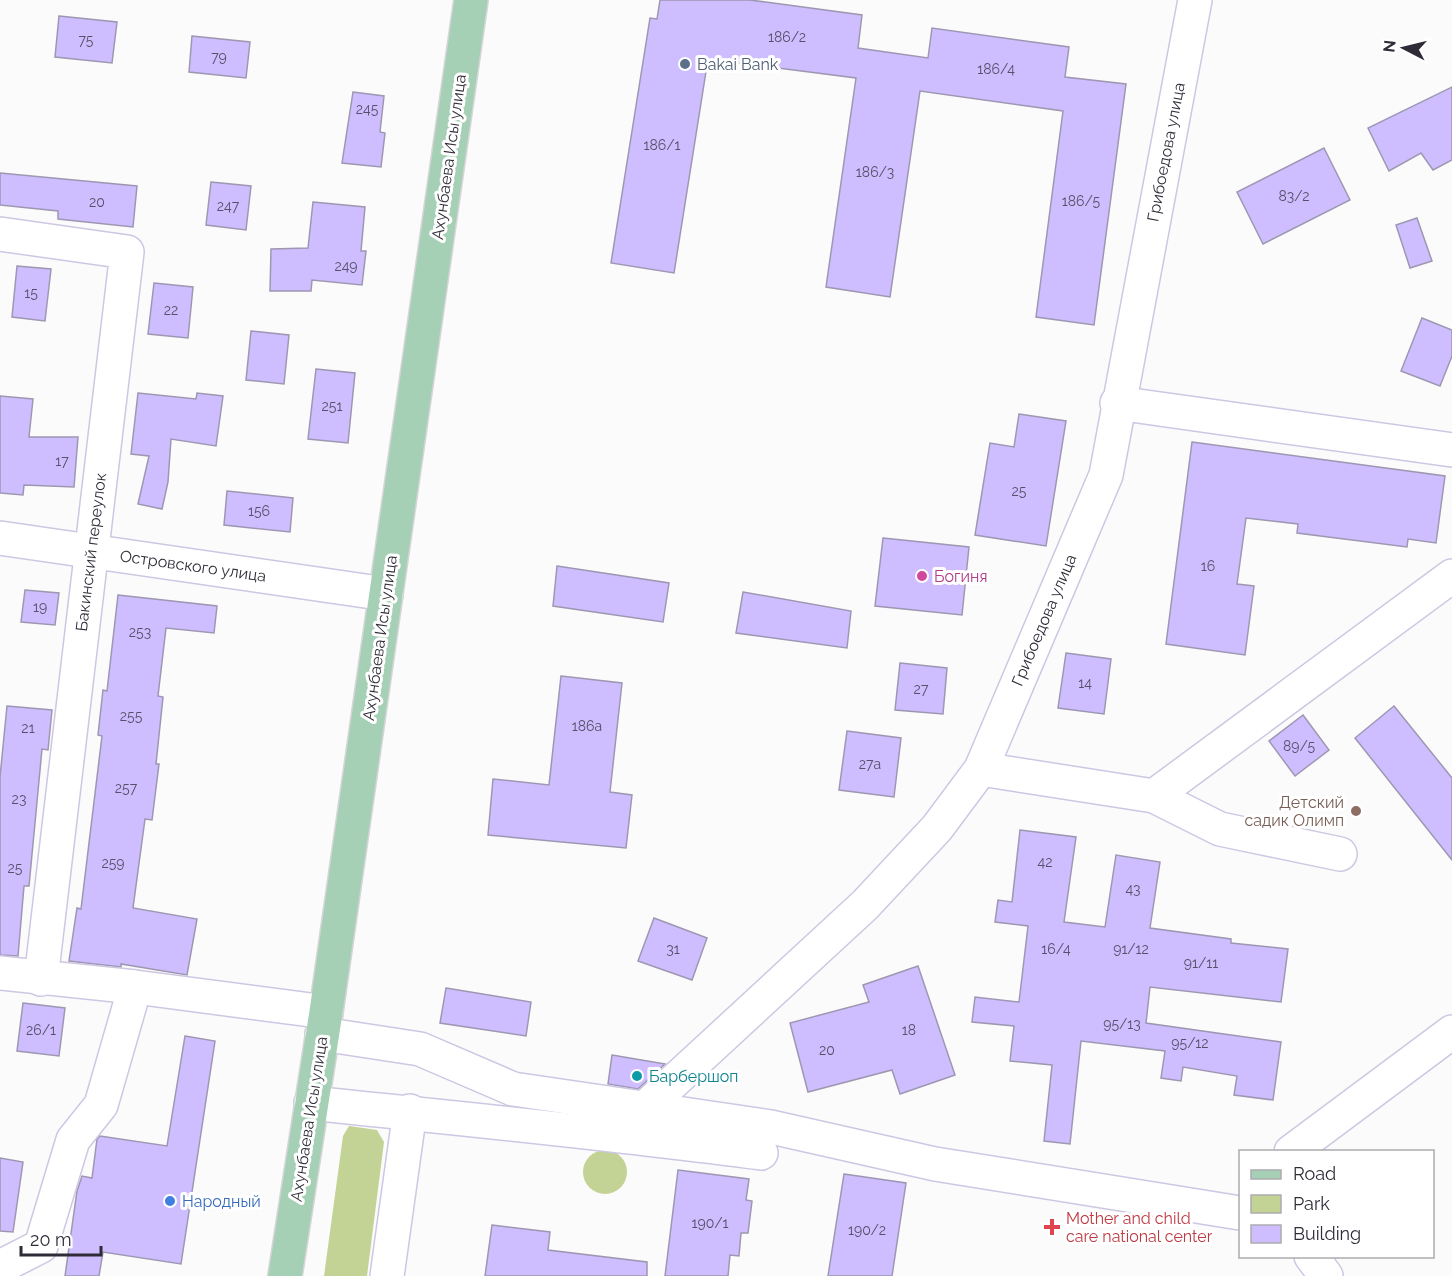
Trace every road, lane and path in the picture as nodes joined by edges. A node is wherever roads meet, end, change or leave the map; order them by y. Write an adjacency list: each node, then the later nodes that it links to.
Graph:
1 (471, 0): 9 (main road, Ахунбаева Исы улица)
2 (1194, 0): 4 (street, Грибоедова улица)
3 (0, 234): 7 (street, Бакинский переулок)
4 (1117, 403): 5 (street); 10 (street, Грибоедова улица)
5 (1452, 450)
6 (0, 538): 7 (street, Островского улица)
7 (91, 552): 9 (street, Островского улица); 14 (street, Бакинский переулок)
8 (1452, 576): 11 (street)
9 (386, 594): 16 (main road, Ахунбаева Исы улица)
10 (981, 770): 11 (street); 19 (street, Грибоедова улица)
11 (1154, 796): 12 (street)
12 (1340, 854)
13 (0, 973): 14 (street)
14 (41, 979): 15 (street)
15 (135, 987): 16 (street); 26 (street)
16 (324, 1023): 18 (main road, Ахунбаева Исы улица); 19 (street)
17 (1452, 1032): 21 (street)
18 (311, 1103): 20 (street); 27 (main road, Ахунбаева Исы улица)
19 (645, 1108): 24 (street)
20 (410, 1111): 22 (street); 28 (street)
21 (1294, 1150)
22 (761, 1153)
23 (1239, 1191): 24 (street)
24 (1228, 1210)
25 (1312, 1258): 29 (street)
26 (0, 1267)
27 (285, 1276)
28 (387, 1276)
29 (1326, 1276)

